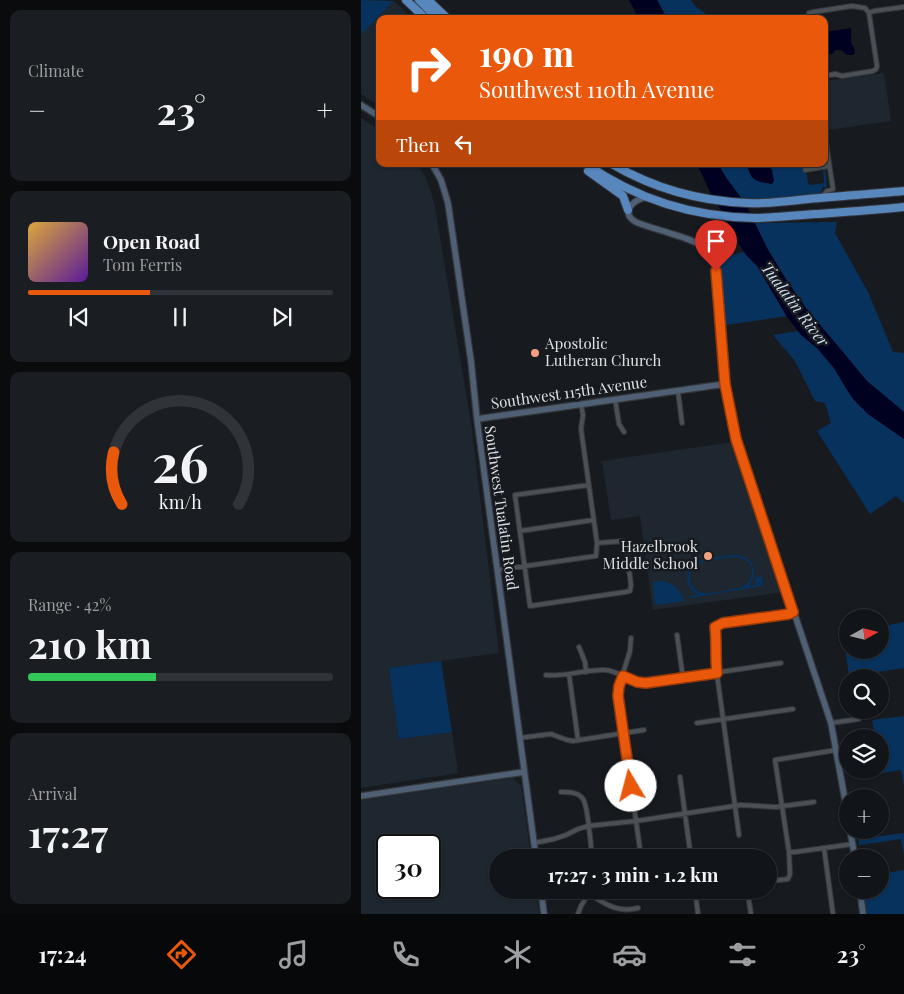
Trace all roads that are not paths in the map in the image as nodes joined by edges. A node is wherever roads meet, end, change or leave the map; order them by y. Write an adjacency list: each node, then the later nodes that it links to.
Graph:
1 (406, 0): 6 (highway)
2 (419, 0): 7 (highway)
3 (428, 0): 8 (highway)
4 (904, 7): 5 (street)
5 (869, 13): 9 (street); 10 (street)
6 (422, 15)
7 (434, 15)
8 (444, 15)
9 (809, 15)
10 (828, 75)
11 (361, 105): 12 (street)
12 (376, 114)
13 (828, 158): 14 (street)
14 (829, 166): 25 (street)
15 (434, 167): 32 (street, Southwest Tualatin Road)
16 (586, 167): 27 (highway)
17 (589, 167): 22 (highway)
18 (612, 167): 22 (highway)
19 (618, 167): 25 (highway)
20 (823, 167): 21 (street)
21 (805, 170)
22 (601, 174): 24 (highway)
23 (904, 191): 25 (highway)
24 (646, 197): 26 (highway); 27 (street)
25 (821, 198)
26 (904, 207)
27 (628, 210): 28 (street)
28 (725, 384): 29 (street, Southwest 115th Avenue); 41 (street)
29 (678, 390): 30 (street, Southwest 115th Avenue); 33 (street)
30 (615, 400): 31 (street, Southwest 115th Avenue); 34 (street)
31 (581, 404): 32 (street, Southwest 115th Avenue); 35 (street)
32 (477, 419): 40 (street, Southwest Tualatin Road)
33 (682, 423)
34 (625, 432)
35 (589, 485): 36 (street); 37 (street)
36 (593, 520): 37 (street); 38 (street)
37 (520, 531): 39 (street)
38 (597, 543): 39 (street); 39 (street)
39 (525, 566): 40 (street)
40 (497, 570): 59 (street, Southwest Tualatin Road)
41 (793, 612): 47 (street); 56 (street)
42 (677, 635): 51 (street)
43 (631, 638): 50 (street)
44 (579, 647): 46 (street)
45 (781, 663): 47 (street)
46 (586, 672): 48 (street); 50 (street)
47 (717, 673): 51 (street); 53 (street)
48 (569, 674): 49 (street); 60 (street)
49 (546, 675)
50 (623, 676): 51 (street); 58 (street)
51 (683, 678)
52 (793, 709): 53 (street)
53 (723, 719): 55 (street); 69 (street)
54 (859, 719): 56 (street)
55 (697, 723)
56 (831, 724): 61 (street)
57 (644, 730): 58 (street)
58 (623, 733): 60 (street); 71 (street)
59 (519, 738): 60 (street); 62 (street, Southwest Tualatin Road)
60 (578, 740)
61 (836, 750): 64 (street); 68 (street)
62 (524, 772): 66 (street); 75 (street, Southwest Tualatin Road)
63 (680, 777): 70 (street)
64 (843, 789)
65 (561, 792): 72 (street)
66 (361, 796)
67 (814, 802): 68 (street)
68 (782, 806): 69 (street); 83 (street)
69 (735, 807): 70 (street); 73 (street)
70 (685, 814): 71 (street); 81 (street)
71 (636, 821): 72 (street); 80 (street)
72 (588, 826): 75 (street); 79 (street)
73 (739, 835)
74 (852, 839): 76 (street)
75 (534, 843): 78 (street, Southwest Tualatin Road)
76 (853, 844): 77 (street); 82 (street)
77 (823, 848): 83 (street); 96 (street)
78 (535, 849)
79 (592, 849)
80 (640, 849)
81 (690, 849)
82 (854, 849)
83 (789, 852): 84 (street)
84 (777, 881)
85 (542, 899): 92 (street)
86 (586, 899): 93 (street)
87 (600, 899): 91 (street)
88 (696, 899): 94 (street)
89 (749, 899): 95 (street)
90 (861, 899): 97 (street)
91 (638, 908)
92 (544, 914)
93 (578, 914)
94 (698, 914)
95 (751, 914)
96 (833, 914)
97 (863, 914)

